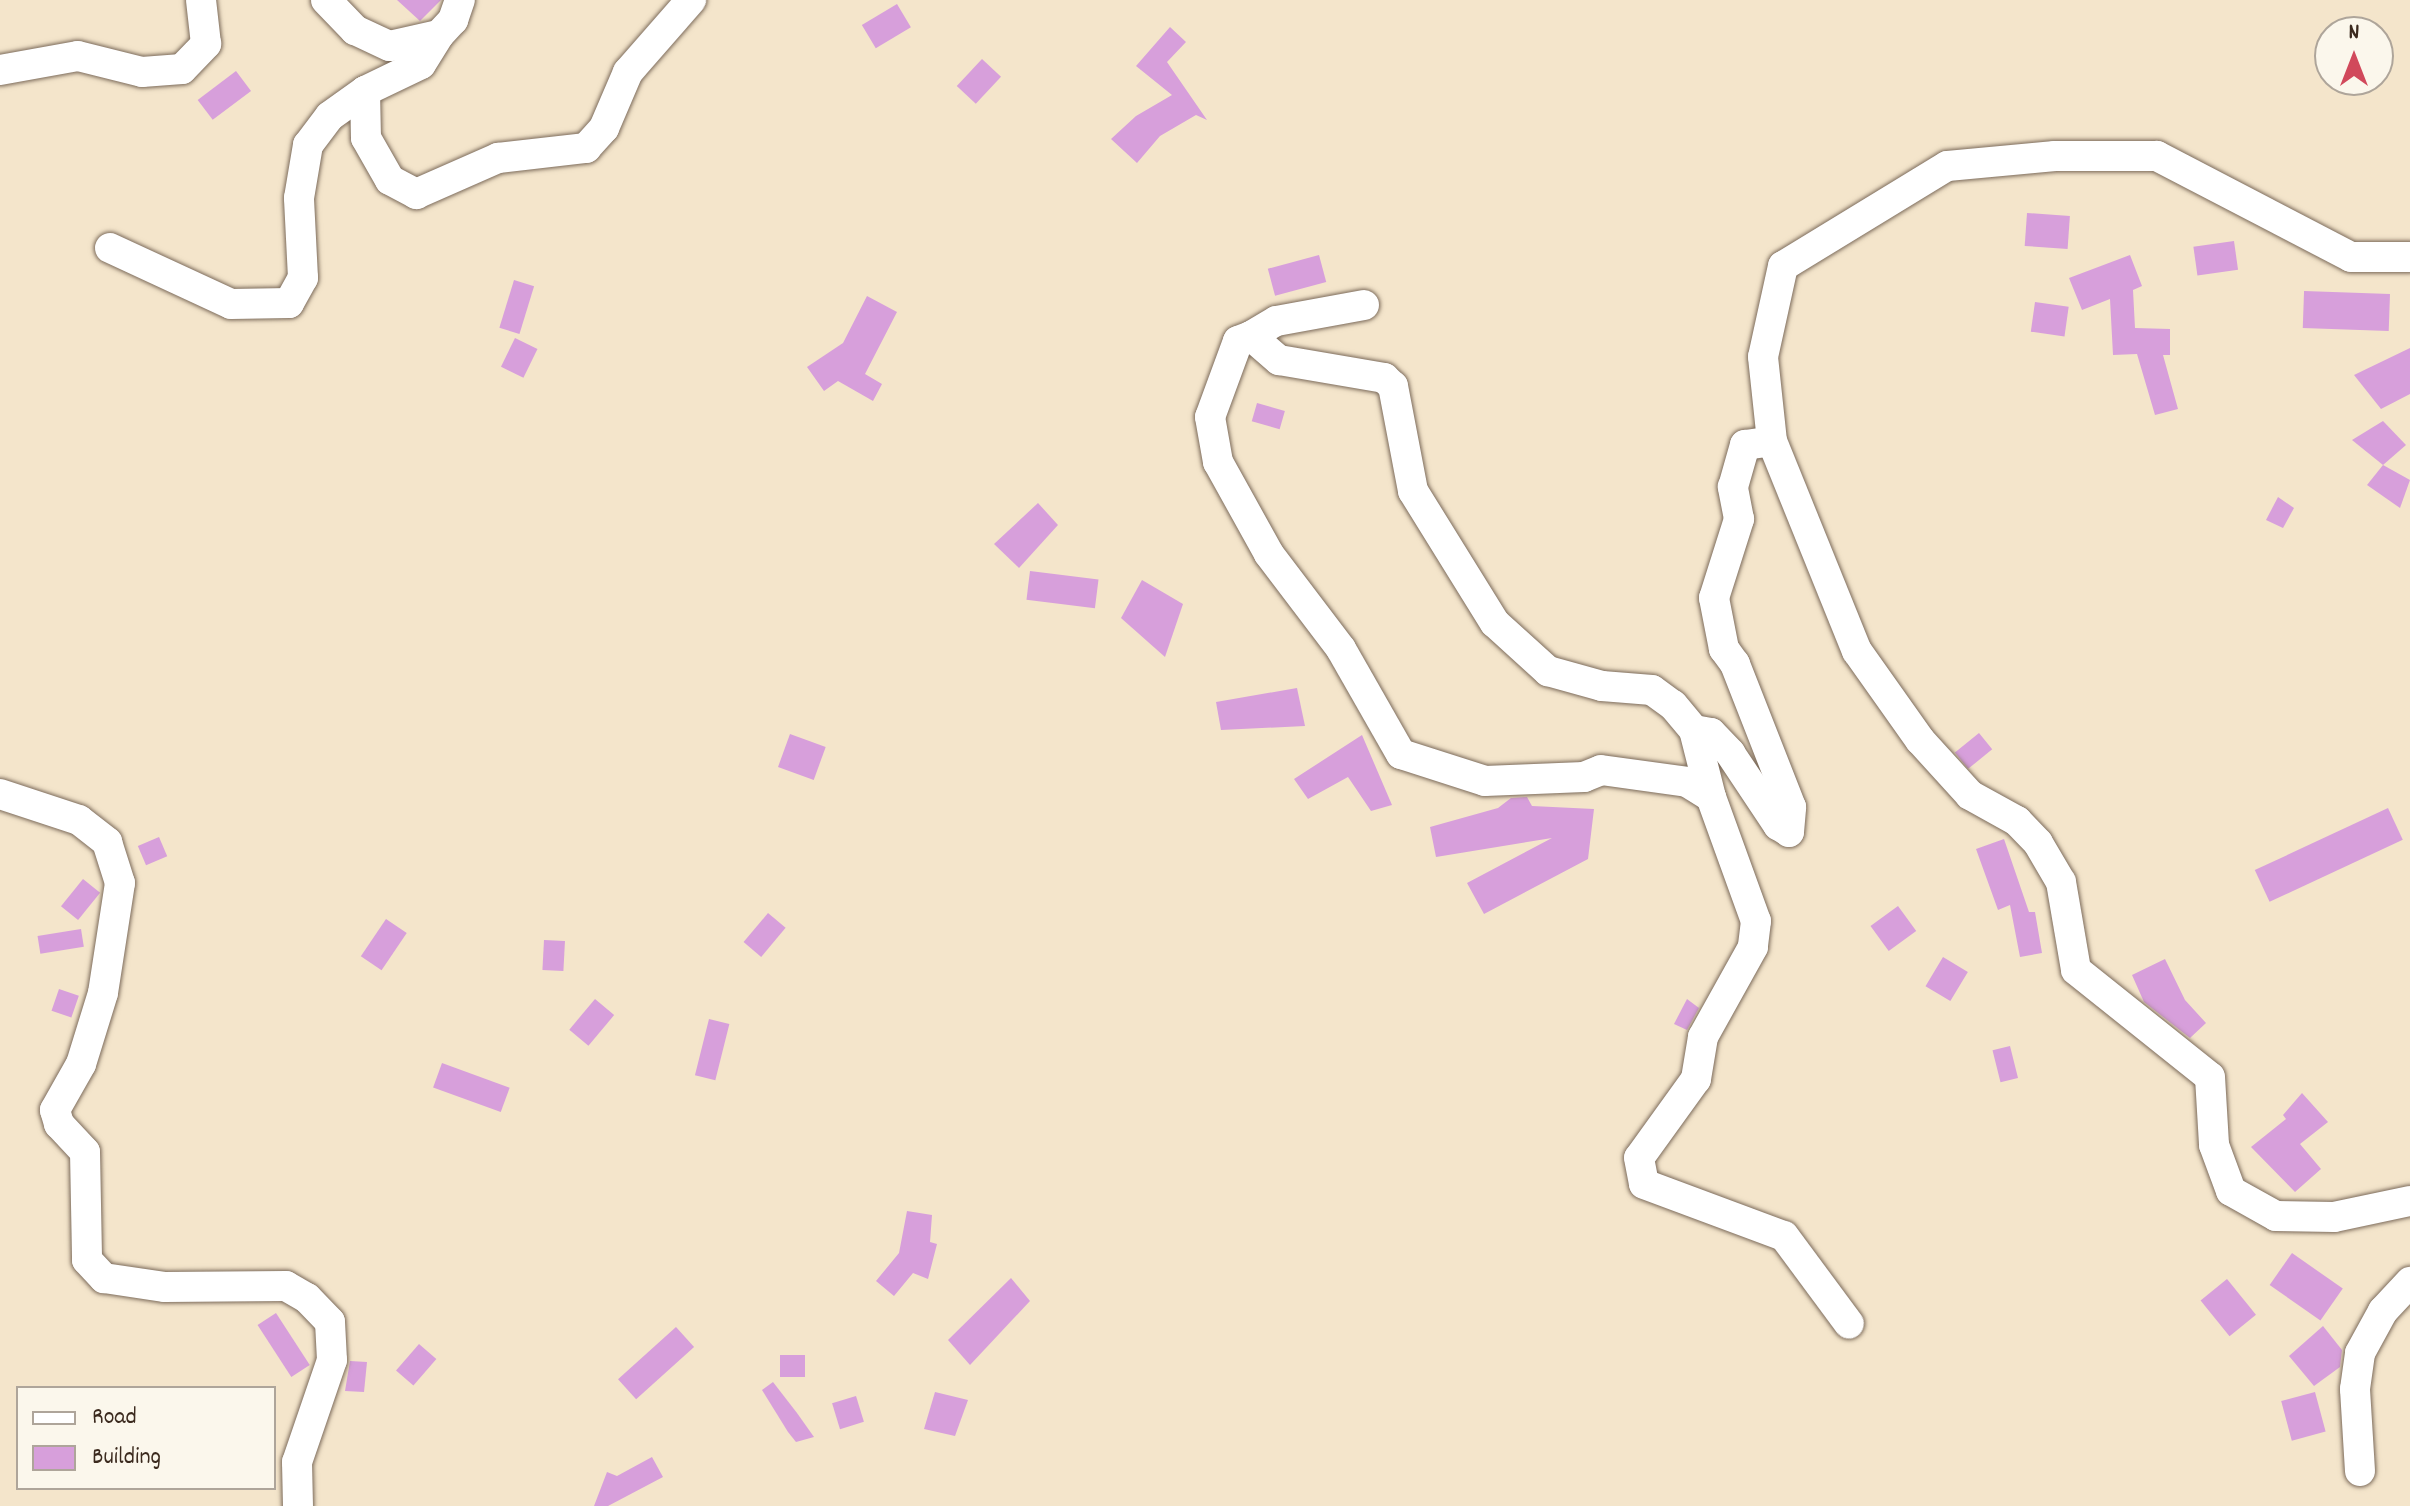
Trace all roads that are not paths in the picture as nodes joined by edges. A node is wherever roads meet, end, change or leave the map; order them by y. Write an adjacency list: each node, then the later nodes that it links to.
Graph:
1 (201, 0): 6 (street)
2 (326, 0): 5 (street)
3 (460, 0): 5 (street)
4 (691, 0): 7 (street)
5 (439, 35): 7 (street)
6 (0, 70)
7 (365, 91): 8 (street)
8 (110, 248)
9 (2410, 257): 12 (street)
10 (1364, 305): 11 (street)
11 (1251, 336): 13 (street); 15 (street)
12 (1772, 441): 13 (street); 16 (street)
13 (1694, 730): 15 (street)
14 (0, 794): 20 (street)
15 (1711, 797): 18 (street)
16 (2410, 1201)
17 (2410, 1282): 19 (street)
18 (1849, 1324)
19 (2360, 1471)
20 (298, 1506)

